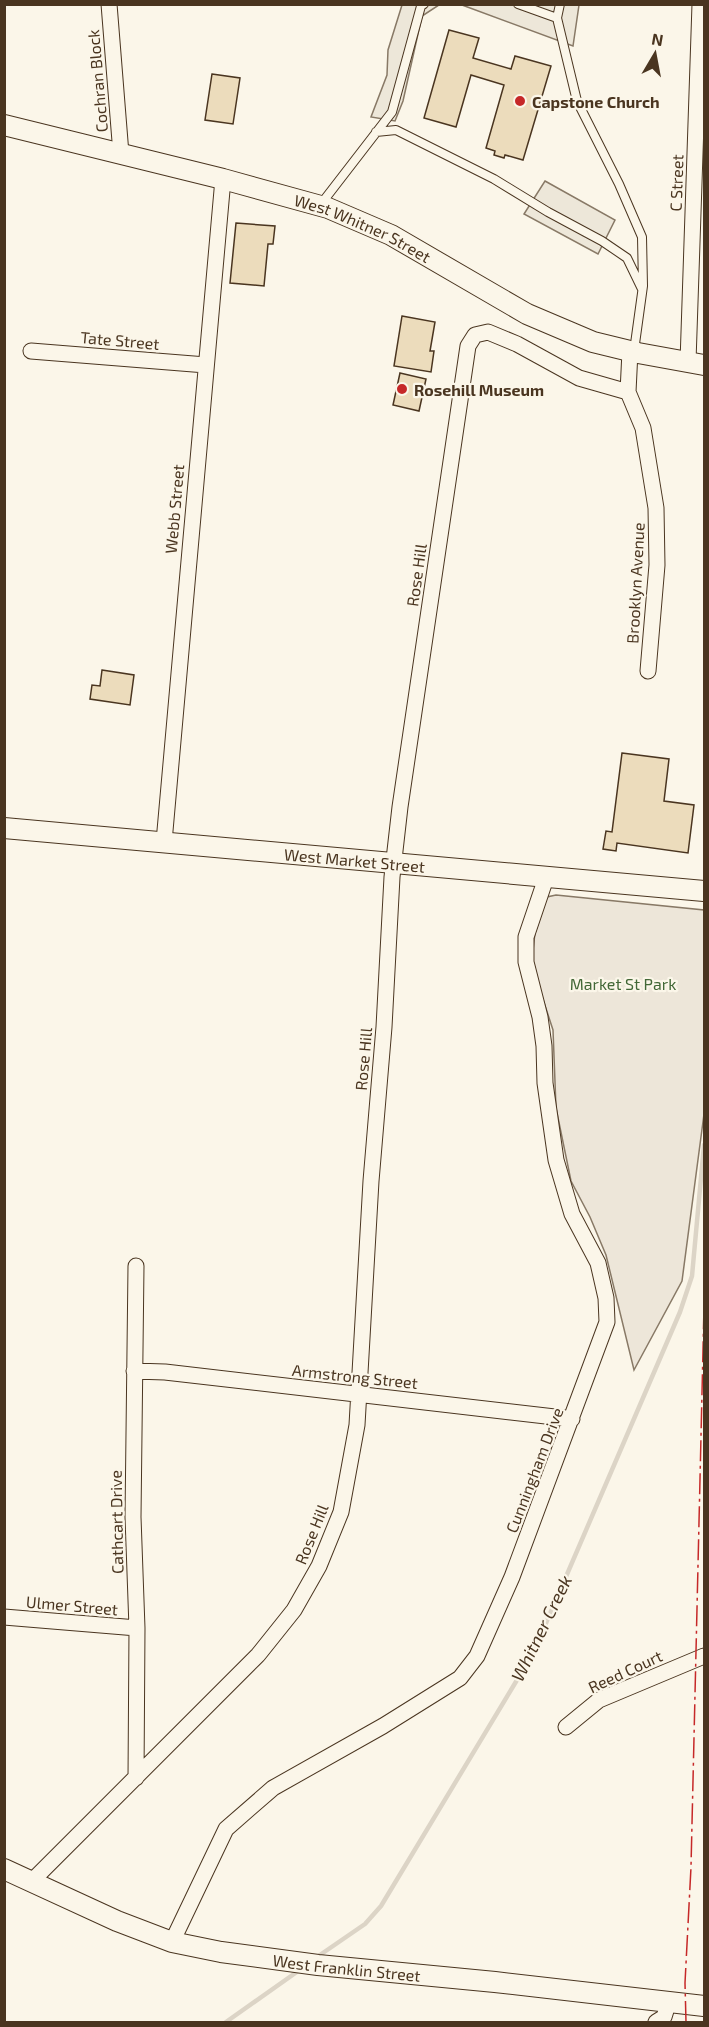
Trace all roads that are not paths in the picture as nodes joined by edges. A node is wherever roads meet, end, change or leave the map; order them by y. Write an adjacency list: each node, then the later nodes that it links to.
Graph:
1 (109, 4): 9 (street, Cochran Block)
2 (424, 4): 8 (lane)
3 (518, 4): 6 (lane)
4 (560, 4): 6 (lane)
5 (700, 4): 15 (street, C Street)
6 (557, 18): 12 (lane)
7 (4, 125): 9 (street, West Whitner Street)
8 (375, 132): 11 (lane); 12 (lane)
9 (121, 154): 10 (street, West Whitner Street)
10 (223, 179): 11 (street, West Whitner Street); 16 (street, Webb Street)
11 (319, 205): 14 (street, West Whitner Street)
12 (643, 291): 14 (lane)
13 (31, 351): 16 (street, Tate Street)
14 (632, 351): 15 (street, West Whitner Street); 17 (street)
15 (696, 364)
16 (206, 365): 20 (street, Webb Street)
17 (628, 392): 18 (street, Brooklyn Avenue); 21 (street, Rose Hill)
18 (648, 671)
19 (4, 828): 20 (street, West Market Street)
20 (164, 842): 21 (street, West Market Street)
21 (394, 862): 22 (street, West Market Street); 26 (street, Rose Hill)
22 (547, 876): 23 (street, West Market Street); 27 (street, Cunningham Drive)
23 (705, 891)
24 (136, 1266): 25 (street, Cathcart Drive)
25 (134, 1371): 26 (street, Armstrong Street); 29 (street, Cathcart Drive)
26 (359, 1394): 27 (street, Armstrong Street); 32 (street, Rose Hill)
27 (573, 1419): 35 (street, Cunningham Drive)
28 (4, 1617): 29 (street, Ulmer Street)
29 (137, 1628): 32 (street, Cathcart Drive)
30 (705, 1656): 31 (street, Reed Court)
31 (566, 1727)
32 (136, 1778): 34 (street, Rose Hill)
33 (4, 1869): 34 (street, West Franklin Street)
34 (31, 1882): 35 (street, West Franklin Street)
35 (172, 1942): 36 (street, West Franklin Street)
36 (669, 2001): 37 (street, West Franklin Street); 38 (street)
37 (705, 2006)
38 (656, 2022)

